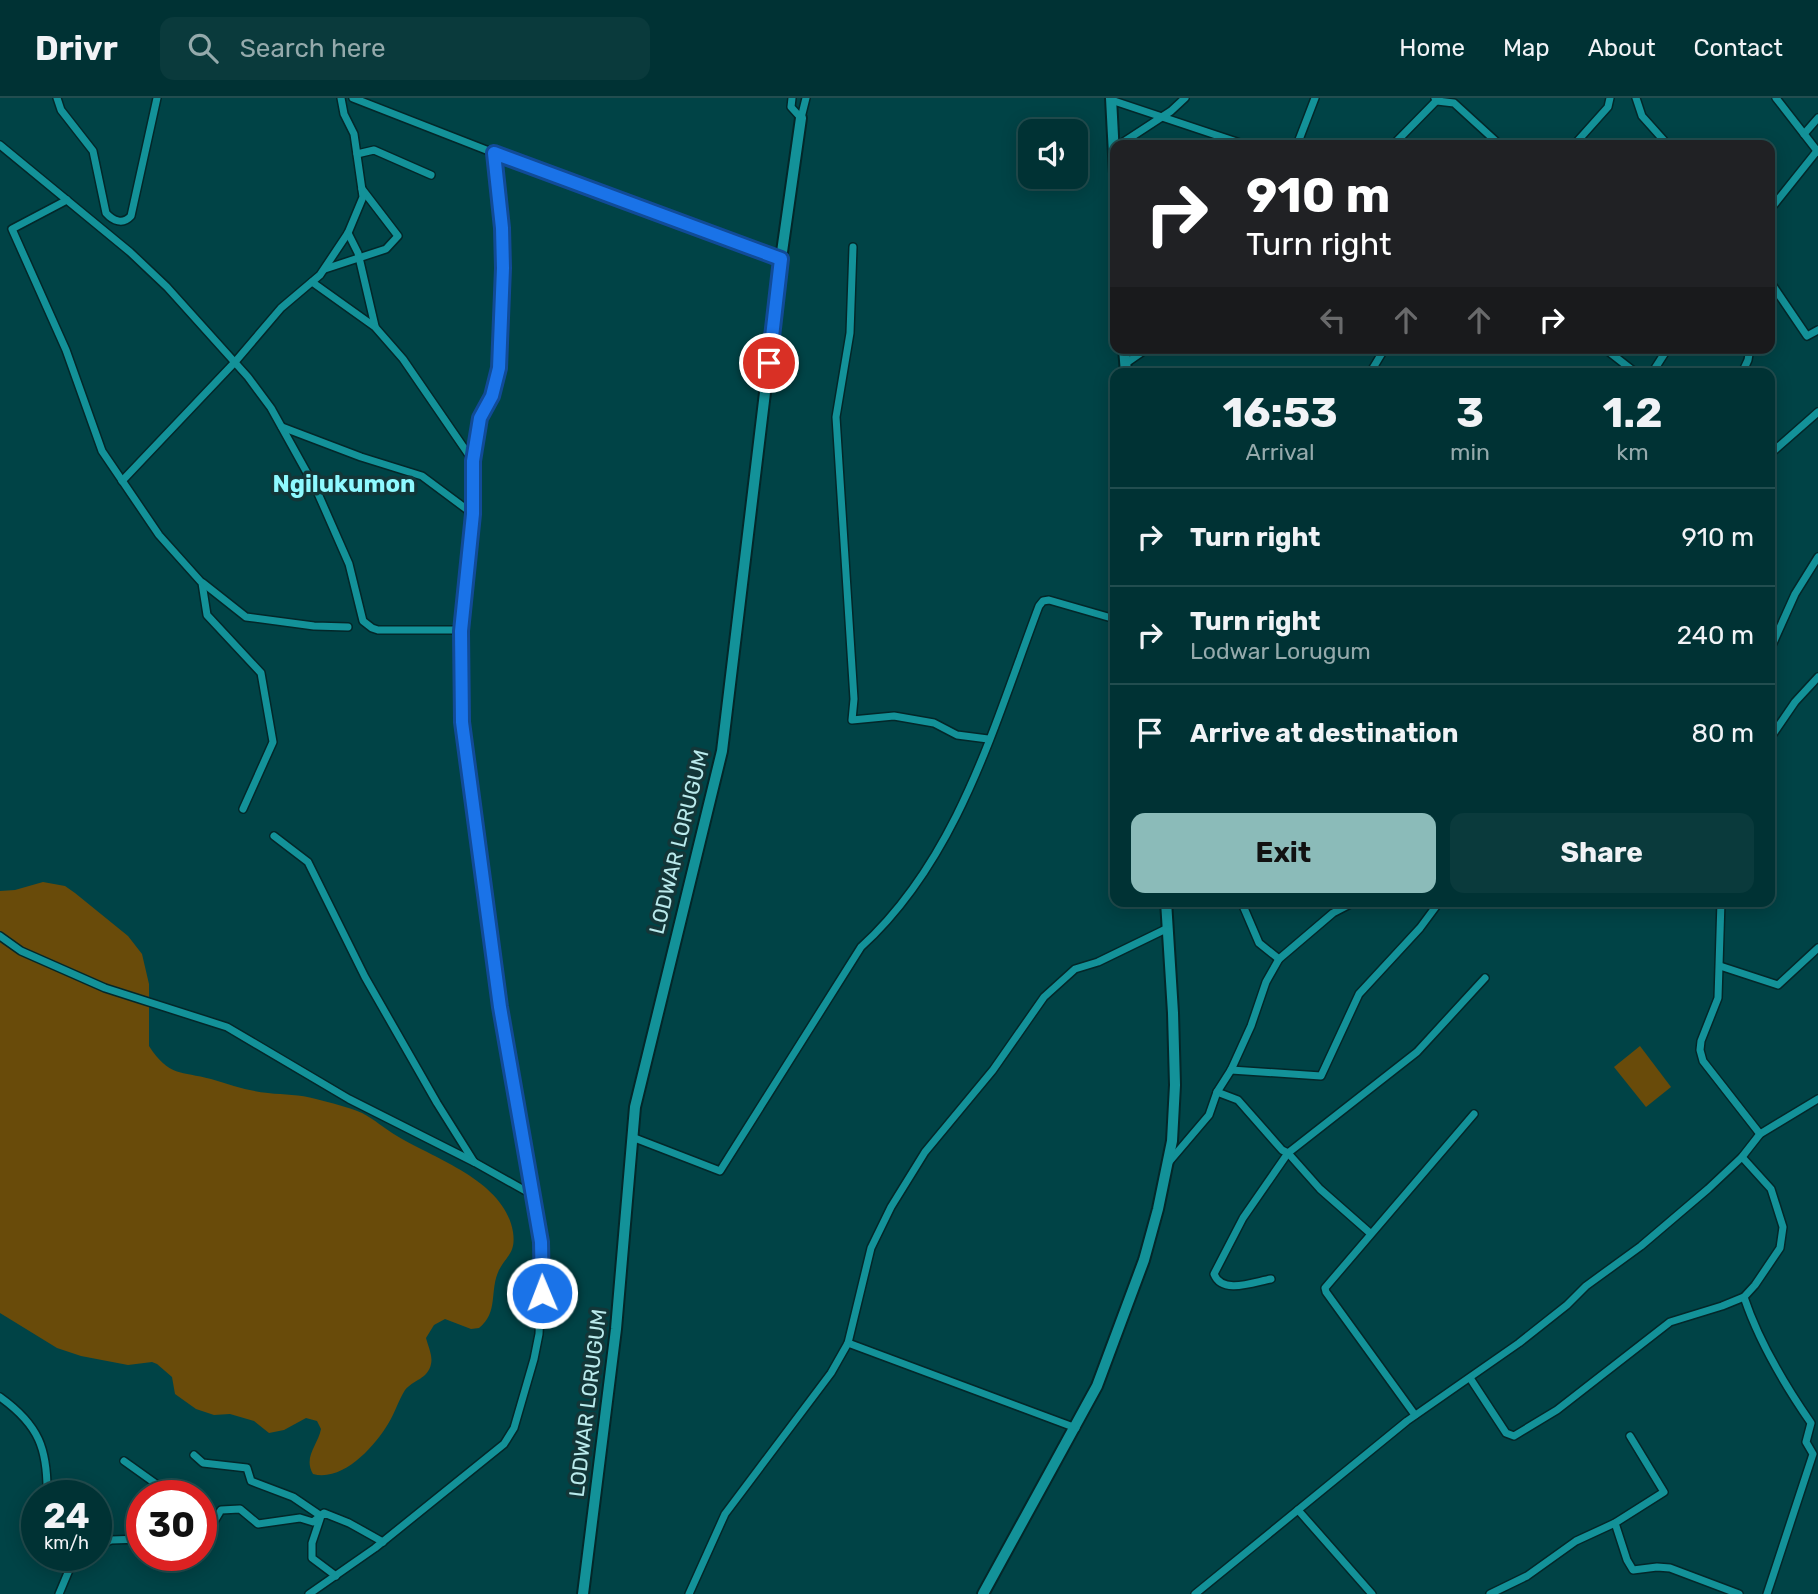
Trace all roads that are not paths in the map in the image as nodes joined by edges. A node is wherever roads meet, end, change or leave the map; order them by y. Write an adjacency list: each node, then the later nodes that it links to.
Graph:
1 (57, 98): 2 (street)
2 (158, 98)
3 (341, 98): 29 (street)
4 (354, 98): 28 (street)
5 (792, 98): 15 (street)
6 (806, 98): 15 (street, LODWAR LORUGUM)
7 (1185, 98): 14 (street)
8 (1315, 98): 21 (street)
9 (1609, 98): 24 (street)
10 (1636, 98): 25 (street)
11 (1776, 98): 17 (street)
12 (1111, 99): 14 (street); 18 (street)
13 (1437, 99): 22 (street); 23 (street)
14 (1163, 116): 19 (street); 20 (street)
15 (801, 118): 37 (street, LODWAR LORUGUM)
16 (1818, 118): 17 (street)
17 (1804, 134): 27 (street)
18 (1115, 140)
19 (1128, 140)
20 (1232, 140)
21 (1299, 140)
22 (1398, 140)
23 (1495, 140)
24 (1578, 140)
25 (1664, 140)
26 (0, 145): 32 (street)
27 (1817, 152): 33 (street)
28 (494, 153): 37 (street); 51 (street)
29 (357, 154): 30 (street); 31 (street)
30 (431, 175)
31 (362, 188): 34 (street); 36 (street)
32 (67, 200): 45 (street); 52 (street)
33 (1775, 204)
34 (348, 233): 36 (street); 38 (street)
35 (853, 247): 62 (street)
36 (359, 258): 38 (street); 41 (street)
37 (781, 259): 81 (street, LODWAR LORUGUM)
38 (324, 270): 39 (street)
39 (312, 282): 41 (street); 45 (street)
40 (1775, 289): 42 (street)
41 (375, 327): 51 (street)
42 (1818, 330)
43 (1141, 354): 46 (street)
44 (1612, 354): 47 (street)
45 (235, 362): 49 (street); 52 (street)
46 (1125, 368)
47 (1630, 368)
48 (1818, 412): 50 (street)
49 (282, 427): 53 (street); 58 (street)
50 (1775, 450)
51 (473, 461): 53 (street)
52 (122, 481): 55 (street)
53 (473, 514): 58 (street)
54 (1818, 557): 59 (street)
55 (202, 583): 57 (street); 63 (street)
56 (1110, 618): 62 (street)
57 (348, 626)
58 (461, 631): 86 (street)
59 (1775, 639)
60 (1818, 677): 61 (street)
61 (1775, 731)
62 (988, 739): 81 (street)
63 (243, 809)
64 (274, 836): 85 (street)
65 (1166, 907): 70 (street)
66 (1244, 907): 73 (street)
67 (1344, 907): 73 (street)
68 (1436, 907): 76 (street)
69 (1721, 907): 74 (street)
70 (1168, 928): 84 (street); 90 (street)
71 (0, 936): 85 (street)
72 (1818, 948): 74 (street)
73 (1279, 959): 76 (street)
74 (1720, 965): 80 (street)
75 (1485, 978): 82 (street)
76 (1231, 1070): 77 (street)
77 (1217, 1092): 82 (street); 84 (street)
78 (1818, 1099): 80 (street)
79 (1474, 1114): 87 (street)
80 (1760, 1134): 83 (street)
81 (632, 1137): 111 (street, LODWAR LORUGUM)
82 (1288, 1153): 87 (street); 88 (street)
83 (1742, 1157): 89 (street); 91 (street)
84 (1168, 1162): 96 (street)
85 (474, 1163): 86 (street)
86 (531, 1194): 106 (street)
87 (1370, 1233): 93 (street)
88 (1271, 1279)
89 (1744, 1297): 91 (street); 95 (street)
90 (848, 1343): 96 (street); 112 (street)
91 (1470, 1378): 93 (street)
92 (0, 1397): 100 (street)
93 (1415, 1415): 102 (street)
94 (1818, 1417): 95 (street)
95 (1811, 1423): 118 (street)
96 (1076, 1428): 113 (street)
97 (1630, 1436): 105 (street)
98 (194, 1455): 103 (street)
99 (124, 1461): 101 (street)
100 (47, 1480)
101 (151, 1480)
102 (1298, 1510): 114 (street); 115 (street)
103 (321, 1516): 104 (street); 106 (street); 108 (street)
104 (217, 1517)
105 (1615, 1523): 116 (street); 117 (street)
106 (383, 1542): 108 (street)
107 (68, 1571): 109 (street)
108 (336, 1576): 110 (street)
109 (59, 1594)
110 (309, 1594)
111 (583, 1594)
112 (689, 1594)
113 (983, 1594)
114 (1195, 1594)
115 (1372, 1594)
116 (1490, 1594)
117 (1739, 1594)
118 (1767, 1594)

